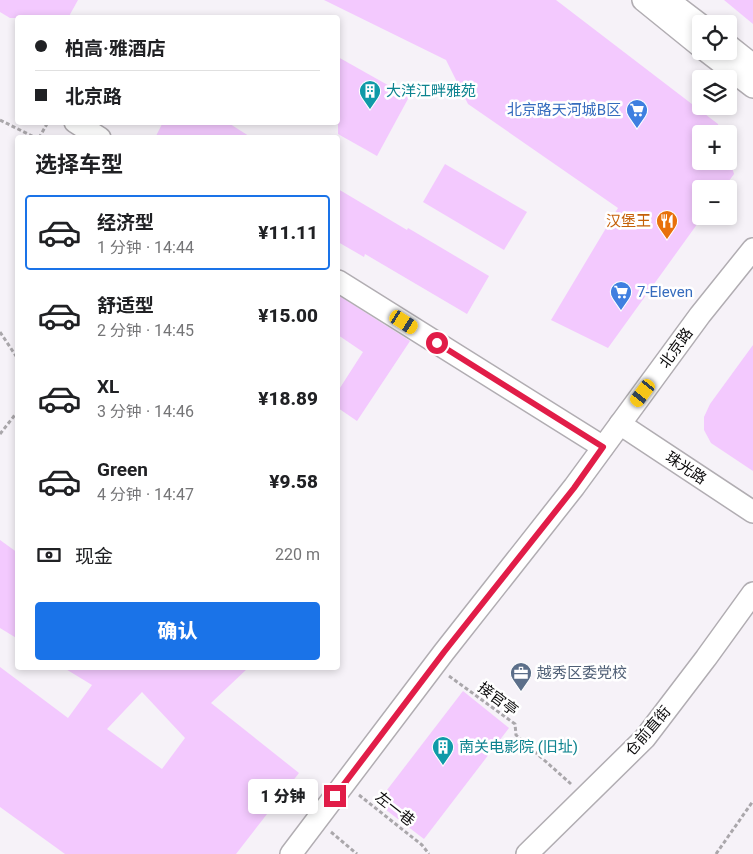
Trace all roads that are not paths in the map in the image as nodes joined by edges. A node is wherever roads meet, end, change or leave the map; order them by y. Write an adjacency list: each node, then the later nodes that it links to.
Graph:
1 (644, 0): 4 (street)
2 (668, 0): 3 (street)
3 (692, 18)
4 (692, 40)
5 (737, 52): 7 (street)
6 (718, 60): 8 (street)
7 (753, 65)
8 (753, 87)
9 (80, 125): 10 (street)
10 (95, 135)
11 (752, 251): 13 (street, 北京路)
12 (340, 282): 14 (street)
13 (620, 424): 14 (street, 北京路); 15 (street, 珠光路)
14 (603, 447): 17 (street, 北京路)
15 (753, 512)
16 (753, 593): 18 (street, 仓前直街)
17 (291, 854)
18 (527, 854)

